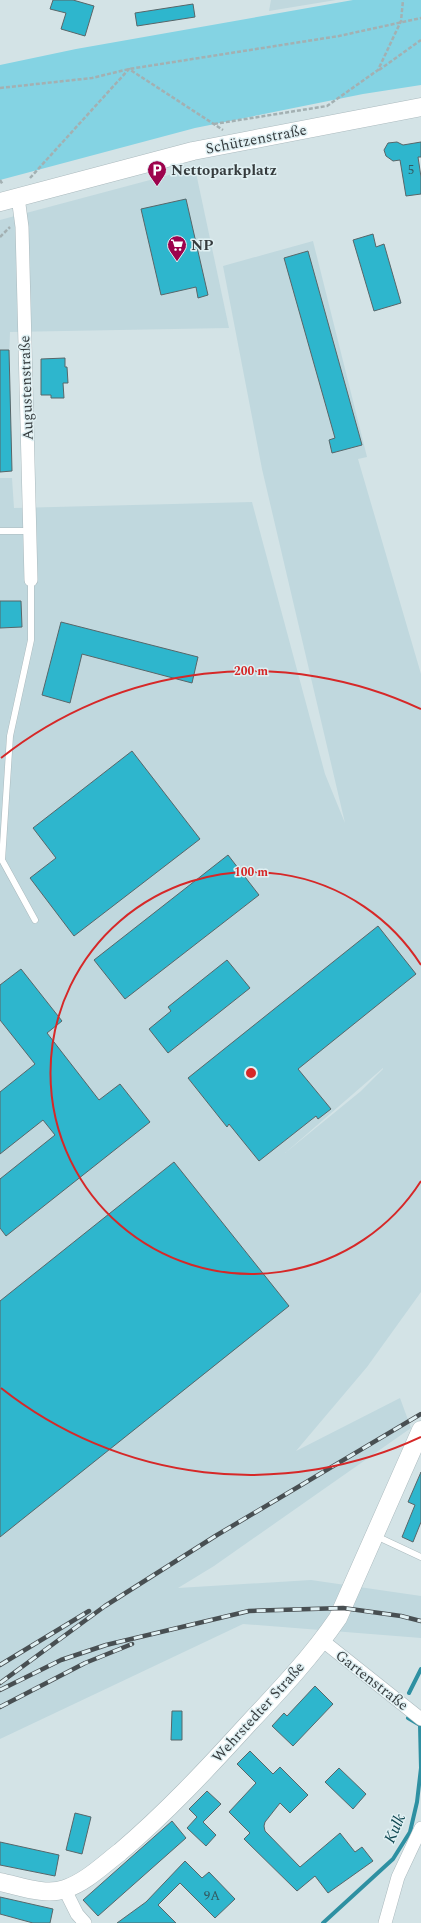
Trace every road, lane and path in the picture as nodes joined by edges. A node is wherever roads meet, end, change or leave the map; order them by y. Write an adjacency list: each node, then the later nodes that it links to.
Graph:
1 (403, 0): 3 (path)
2 (421, 18): 3 (path)
3 (401, 21): 5 (path); 6 (path)
4 (421, 40): 6 (path)
5 (129, 69): 7 (path); 9 (path); 11 (path)
6 (378, 70): 9 (path)
7 (0, 88)
8 (421, 107): 10 (street, Schützenstraße)
9 (214, 124): 10 (path)
10 (242, 141): 12 (street, Schützenstraße)
11 (28, 180)
12 (13, 190): 13 (street, Schützenstraße); 13 (path); 14 (street, Augustenstraße)
13 (1, 193)
14 (30, 530): 15 (lane); 16 (street, Augustenstraße)
15 (0, 531)
16 (31, 580): 17 (lane)
17 (35, 920)
18 (421, 1430): 19 (street, Wehrstedter Straße)
19 (374, 1536): 20 (lane); 21 (street, Wehrstedter Straße)
20 (421, 1556)
21 (323, 1641): 22 (street, Gartenstraße); 25 (street, Wehrstedter Straße)
22 (421, 1719)
23 (421, 1828): 27 (street)
24 (0, 1882): 25 (street, Wehrstedter Straße)
25 (65, 1890): 26 (street)
26 (85, 1923)
27 (385, 1923)

